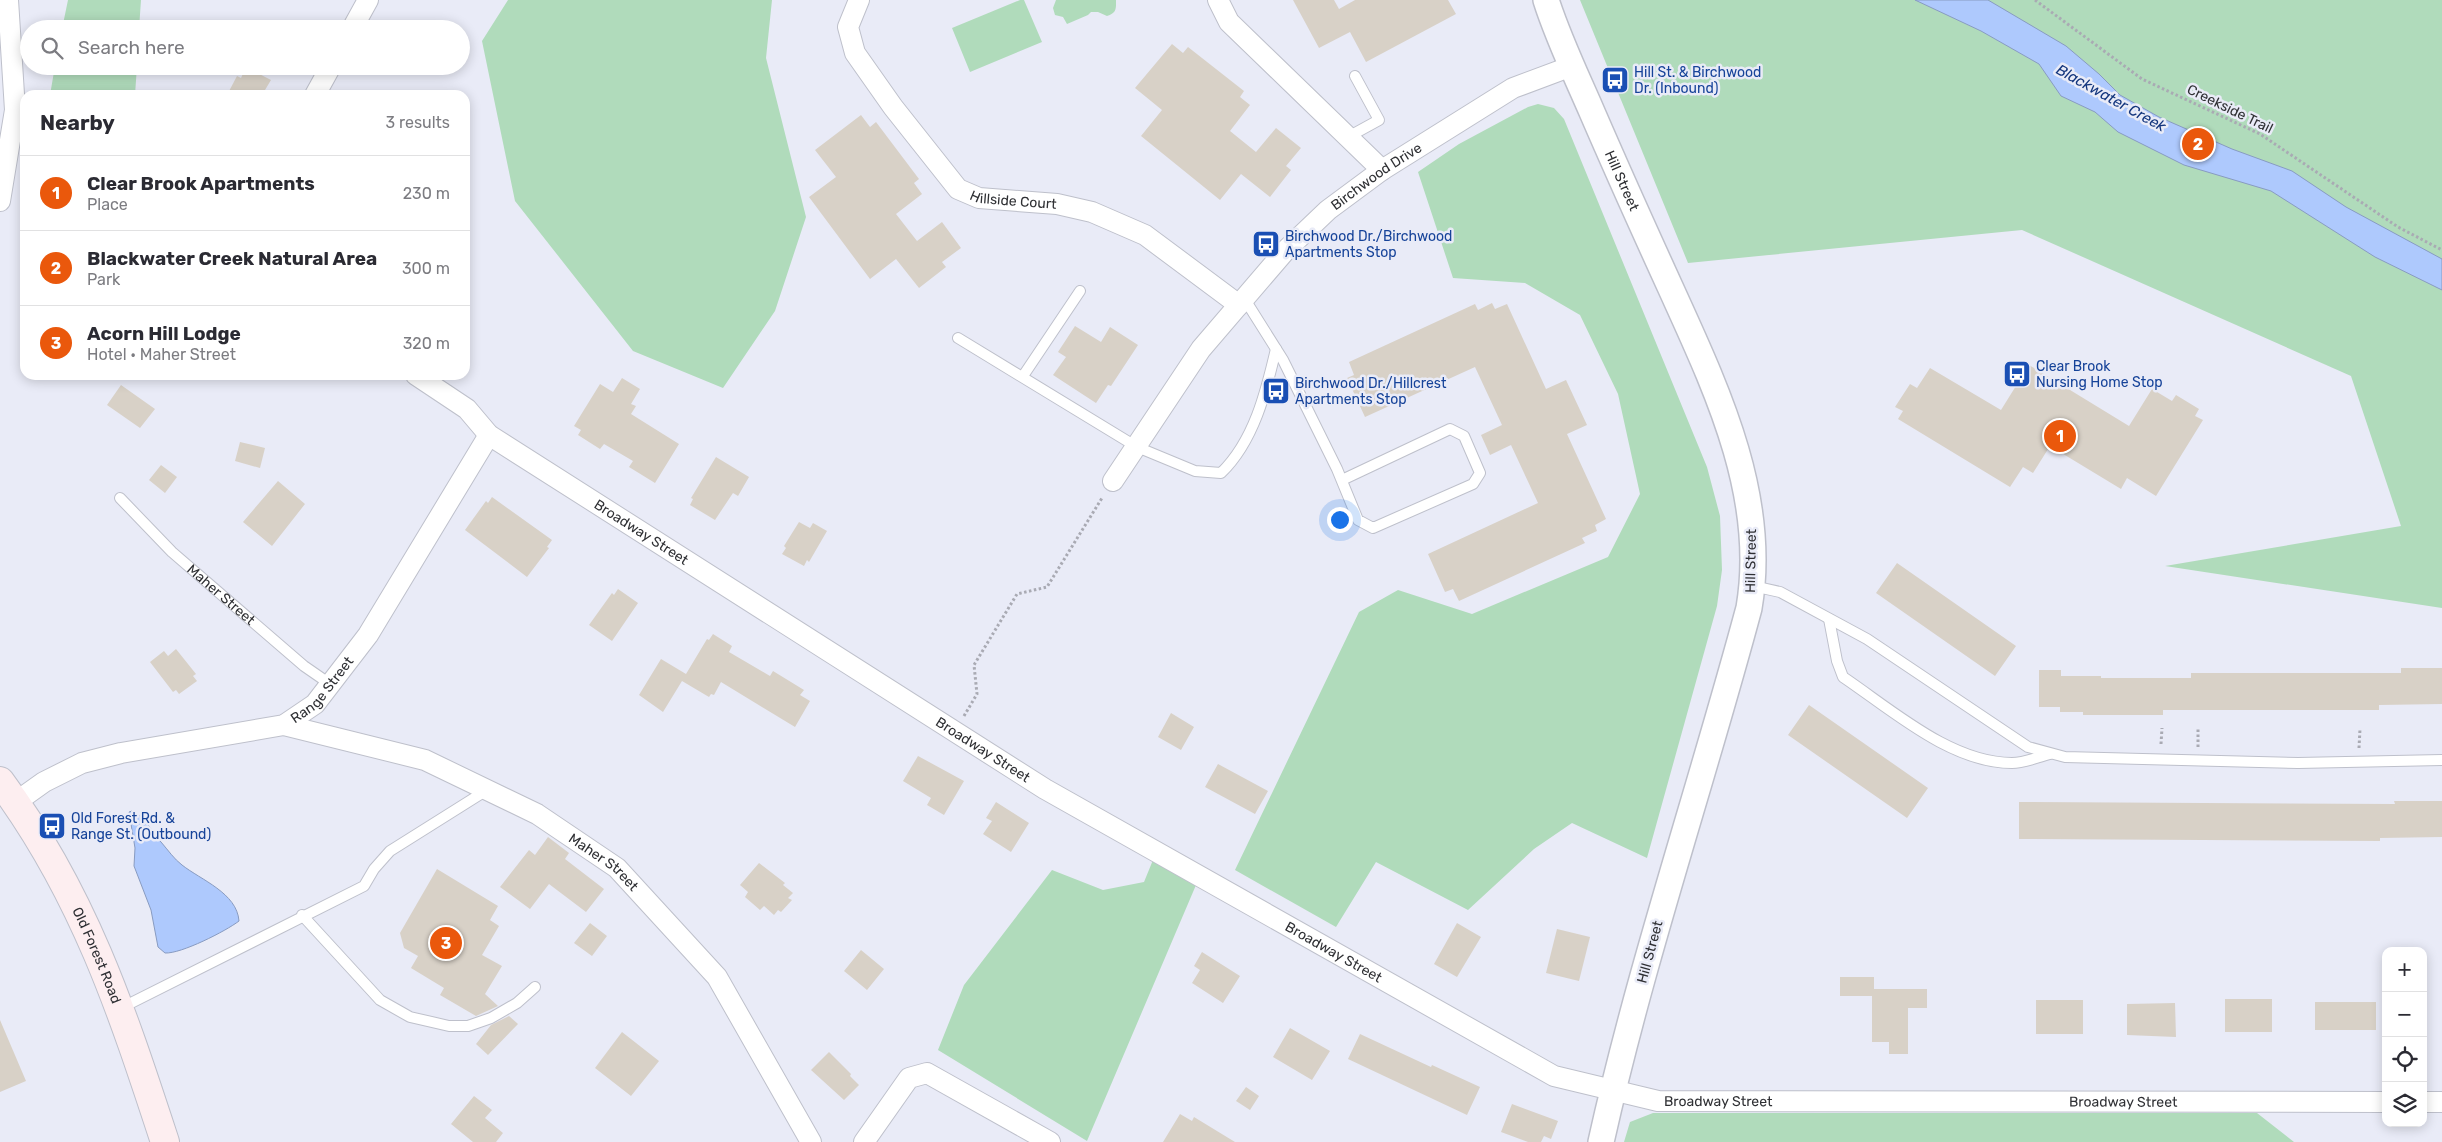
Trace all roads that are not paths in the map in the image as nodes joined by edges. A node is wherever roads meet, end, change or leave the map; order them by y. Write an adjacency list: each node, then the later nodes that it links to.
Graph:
1 (8, 0): 13 (street)
2 (368, 0): 6 (street)
3 (859, 0): 15 (street, Hillside Court)
4 (1218, 0): 11 (street)
5 (1546, 0): 7 (street, Hill Street)
6 (357, 20)
7 (1572, 66): 12 (street, Birchwood Drive); 25 (street, Hill Street)
8 (326, 75): 10 (street)
9 (1355, 76): 11 (lane)
10 (319, 90)
11 (1348, 137): 12 (street)
12 (1382, 170): 15 (street, Birchwood Drive)
13 (0, 201)
14 (1080, 291): 18 (lane)
15 (1242, 302): 17 (lane); 21 (street, Birchwood Drive)
16 (958, 338): 18 (lane)
17 (1276, 349): 21 (lane); 22 (lane)
18 (1023, 376): 21 (lane)
19 (424, 380): 20 (street, Broadway Street)
20 (489, 435): 27 (street, Range Street); 36 (street, Broadway Street)
21 (1137, 447): 23 (street, Birchwood Drive)
22 (1342, 480): 22 (lane)
23 (1113, 481)
24 (120, 498): 27 (lane, Maher Street)
25 (1753, 586): 26 (lane); 36 (street, Hill Street)
26 (1829, 618): 29 (lane); 29 (lane)
27 (330, 684): 28 (street, Range Street)
28 (284, 726): 31 (street, Maher Street); 32 (street, Range Street)
29 (2052, 753): 30 (lane)
30 (2442, 760)
31 (487, 790): 33 (lane); 41 (street, Maher Street)
32 (8, 792): 35 (main road, Old Forest Road)
33 (302, 915): 34 (lane); 35 (lane)
34 (535, 987)
35 (121, 1008): 40 (main road, Old Forest Road)
36 (1612, 1089): 37 (street, Broadway Street); 44 (street, Hill Street)
37 (2382, 1102)
38 (2427, 1102): 39 (street)
39 (2442, 1102)
40 (165, 1142)
41 (811, 1142)
42 (864, 1142): 43 (street)
43 (1050, 1142)
44 (1601, 1142)

